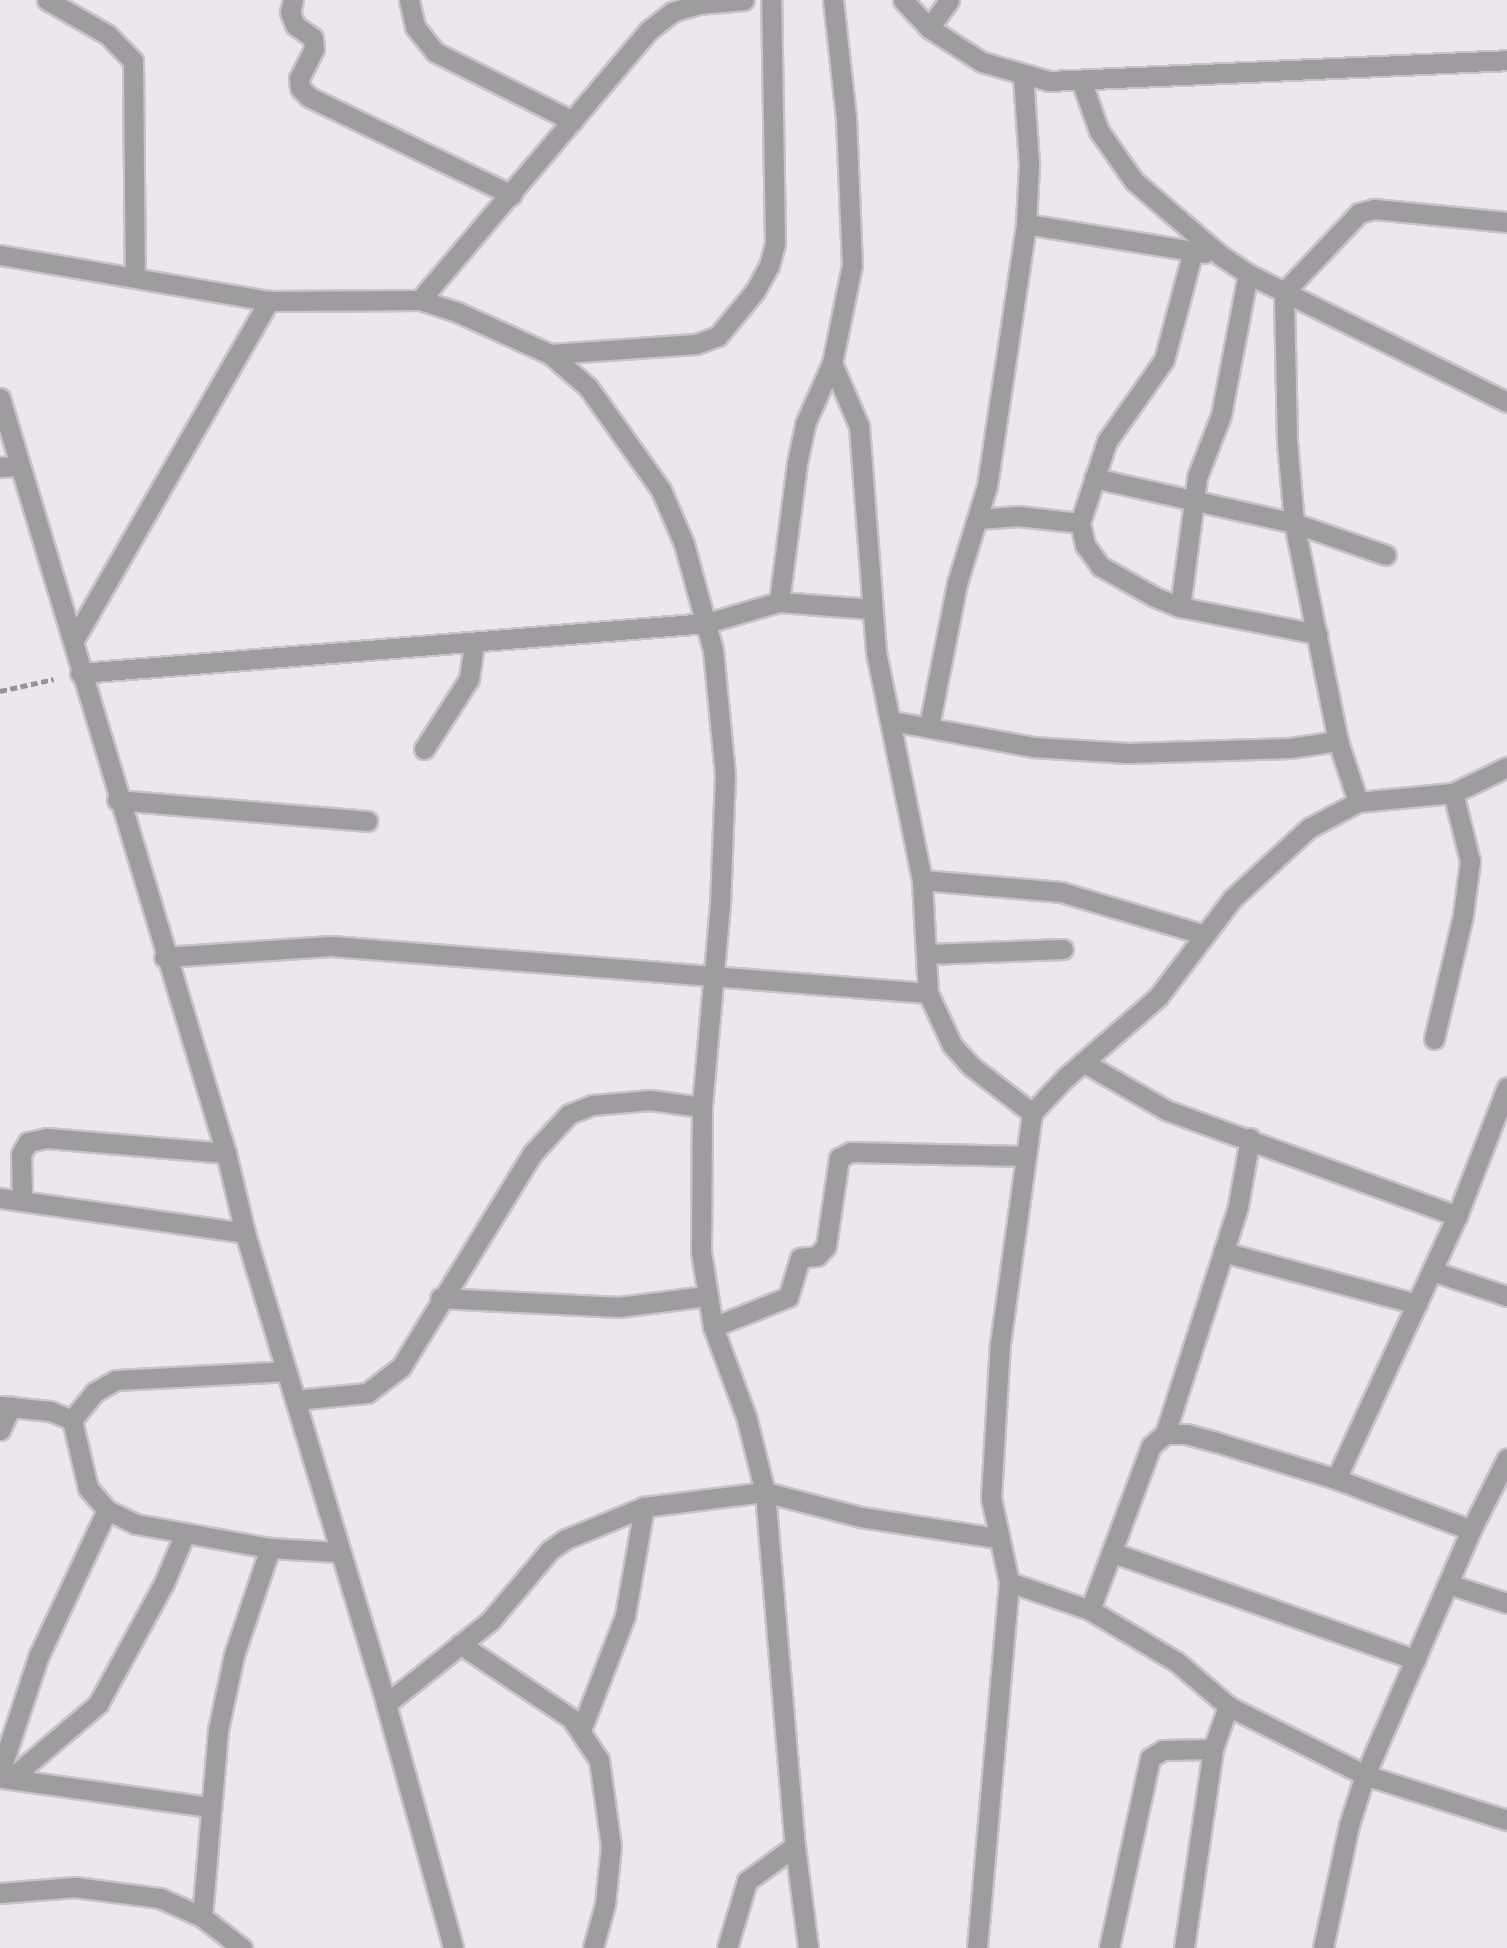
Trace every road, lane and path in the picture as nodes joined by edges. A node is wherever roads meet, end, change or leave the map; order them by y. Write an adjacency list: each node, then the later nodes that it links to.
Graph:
1 (47, 0): 22 (street)
2 (293, 0): 15 (street)
3 (408, 0): 14 (street)
4 (744, 0): 9 (street)
5 (771, 0): 26 (street)
6 (833, 0): 27 (street)
7 (903, 0): 10 (street)
8 (949, 0): 10 (street)
9 (697, 2): 14 (street)
10 (929, 28): 12 (street)
11 (1507, 60): 13 (street)
12 (1023, 77): 13 (street); 17 (street)
13 (1082, 80): 20 (street)
14 (573, 121): 15 (street)
15 (512, 195): 24 (street)
16 (1507, 222): 23 (street)
17 (1026, 224): 18 (street); 33 (street)
18 (1193, 251): 20 (street); 31 (street)
19 (0, 255): 22 (street)
20 (1220, 255): 21 (street)
21 (1248, 274): 23 (street); 32 (street)
22 (135, 275): 25 (street)
23 (1284, 292): 29 (street); 35 (street)
24 (421, 300): 25 (street); 26 (street)
25 (268, 302): 42 (street)
26 (550, 354): 40 (street)
27 (832, 363): 37 (street); 39 (street)
28 (0, 398): 30 (street)
29 (1507, 402)
30 (10, 466): 42 (street)
31 (1094, 478): 32 (street); 34 (street)
32 (1194, 497): 35 (street); 38 (street)
33 (978, 519): 34 (street); 47 (street)
34 (1080, 523): 38 (street)
35 (1294, 523): 36 (street); 41 (street)
36 (1386, 555)
37 (779, 602): 39 (street); 40 (street)
38 (1180, 607): 41 (street)
39 (872, 609): 46 (street)
40 (707, 623): 43 (street); 60 (street)
41 (1317, 634): 48 (street)
42 (75, 638): 44 (street)
43 (474, 645): 44 (street); 49 (street)
44 (80, 673): 45 (path); 52 (street)
45 (0, 691)
46 (892, 721): 47 (street); 55 (street)
47 (929, 726): 48 (street)
48 (1338, 741): 53 (street)
49 (424, 749)
50 (1507, 767): 51 (street)
51 (1453, 793): 53 (street); 62 (street)
52 (117, 800): 54 (street); 59 (street)
53 (1358, 803): 56 (street)
54 (367, 821)
55 (922, 880): 56 (street); 58 (street)
56 (1202, 934): 63 (street)
57 (1062, 949): 58 (street)
58 (928, 954): 61 (street)
59 (164, 957): 60 (street); 68 (street)
60 (713, 979): 61 (street); 65 (street)
61 (928, 993): 66 (street)
62 (1434, 1039)
63 (1083, 1062): 66 (street); 67 (street)
64 (1507, 1087): 72 (street)
65 (702, 1107): 76 (street); 78 (street)
66 (1032, 1114): 69 (street)
67 (1250, 1138): 72 (street); 74 (street)
68 (226, 1153): 71 (street); 73 (street)
69 (1025, 1156): 80 (street); 94 (street)
70 (0, 1198): 71 (street)
71 (22, 1200): 73 (street)
72 (1457, 1216): 75 (street)
73 (245, 1233): 81 (street)
74 (1223, 1252): 79 (street); 86 (street)
75 (1432, 1271): 77 (street); 79 (street)
76 (706, 1296): 78 (street); 80 (street)
77 (1507, 1296)
78 (440, 1298): 82 (street)
79 (1417, 1304): 88 (street)
80 (713, 1327): 89 (street)
81 (285, 1371): 82 (street); 84 (street)
82 (295, 1400): 96 (street)
83 (5, 1406): 84 (street); 85 (street)
84 (72, 1420): 91 (street)
85 (0, 1430)
86 (1165, 1434): 88 (street); 97 (street)
87 (1507, 1458): 92 (street)
88 (1336, 1479): 92 (street)
89 (765, 1492): 90 (street); 94 (street); 112 (street)
90 (644, 1507): 102 (street); 106 (street)
91 (107, 1510): 93 (street); 109 (street)
92 (1471, 1530): 99 (street)
93 (185, 1533): 95 (street); 109 (street)
94 (997, 1538): 98 (street)
95 (270, 1548): 96 (street); 110 (street)
96 (338, 1552): 104 (street)
97 (1114, 1553): 101 (street); 103 (street)
98 (1009, 1582): 101 (street); 120 (street)
99 (1448, 1584): 100 (street); 103 (street)
100 (1507, 1603)
101 (1090, 1611): 105 (street)
102 (460, 1644): 104 (street); 106 (street)
103 (1416, 1660): 108 (street)
104 (386, 1704): 116 (street)
105 (1228, 1706): 107 (street); 108 (street)
106 (581, 1730): 117 (street)
107 (1213, 1749): 121 (street); 122 (street)
108 (1365, 1774): 111 (street); 123 (street)
109 (3, 1776): 110 (street)
110 (209, 1807): 114 (street)
111 (1507, 1820)
112 (795, 1846): 118 (street); 119 (street)
113 (0, 1893): 114 (street)
114 (202, 1917): 115 (street)
115 (242, 1948)
116 (453, 1948)
117 (593, 1948)
118 (727, 1948)
119 (808, 1948)
120 (977, 1948)
121 (1110, 1948)
122 (1184, 1948)
123 (1323, 1948)

